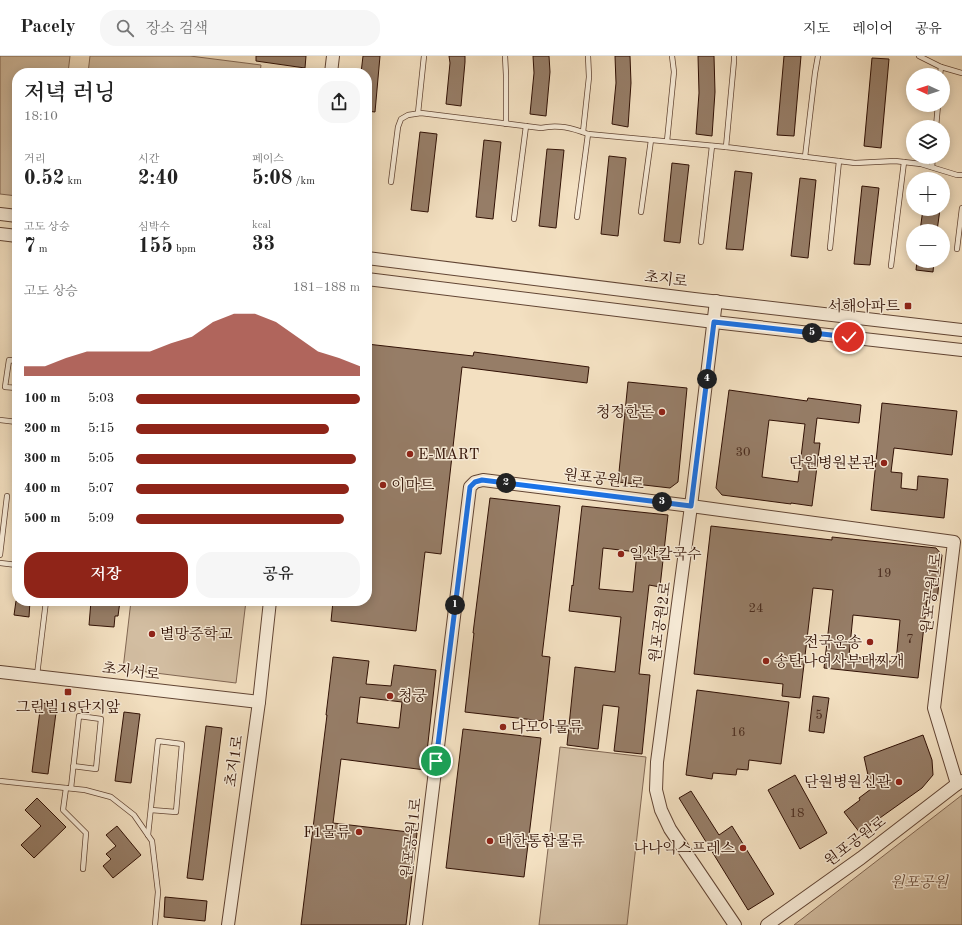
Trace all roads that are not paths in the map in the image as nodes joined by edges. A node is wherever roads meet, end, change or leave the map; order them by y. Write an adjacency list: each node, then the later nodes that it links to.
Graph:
1 (333, 56): 10 (street)
2 (424, 56): 12 (lane)
3 (505, 56): 13 (lane)
4 (588, 56): 15 (lane)
5 (672, 56): 17 (lane)
6 (734, 56): 19 (lane)
7 (818, 56): 20 (lane)
8 (919, 56): 9 (lane)
9 (941, 67): 11 (lane)
10 (331, 68)
11 (962, 73)
12 (418, 113): 13 (lane); 26 (lane)
13 (506, 124): 14 (lane)
14 (526, 126): 15 (lane); 32 (lane)
15 (586, 133): 16 (lane); 31 (lane)
16 (651, 140): 17 (lane); 28 (lane)
17 (667, 141): 18 (lane)
18 (712, 146): 19 (lane); 35 (lane)
19 (726, 147): 20 (lane)
20 (805, 157): 21 (lane)
21 (838, 161): 22 (lane); 36 (lane)
22 (904, 162): 24 (lane); 39 (lane)
23 (932, 164): 24 (lane)
24 (932, 167): 25 (lane)
25 (962, 175)
26 (391, 182)
27 (962, 208): 37 (lane)
28 (641, 212)
29 (0, 214): 30 (street)
30 (12, 215)
31 (577, 217)
32 (514, 219)
33 (0, 234): 34 (street)
34 (12, 235)
35 (701, 242)
36 (830, 248)
37 (957, 249)
38 (372, 259): 41 (street, 초지로)
39 (891, 266)
40 (372, 280): 42 (street)
41 (716, 301): 42 (street, 원포공원2로); 43 (street, 초지로)
42 (714, 322): 44 (street); 50 (street, 원포공원2로)
43 (962, 330)
44 (962, 350)
45 (12, 360): 46 (lane)
46 (12, 388)
47 (0, 420): 48 (lane)
48 (12, 421)
49 (7, 496): 51 (lane)
50 (691, 506): 61 (street, 원포공원1로); 69 (street, 원포공원1로); 70 (street, 원포공원2로)
51 (0, 556)
52 (0, 563): 53 (lane)
53 (12, 564)
54 (45, 606): 57 (lane)
55 (269, 606): 58 (street, 초지1로)
56 (0, 672): 57 (street, 초지서로)
57 (37, 676): 58 (street, 초지서로)
58 (258, 702): 68 (street, 초지1로)
59 (73, 766): 59 (lane); 63 (lane)
60 (0, 781): 62 (lane)
61 (959, 783): 71 (street, 원포공원로)
62 (66, 788): 63 (lane); 66 (lane)
63 (71, 788): 65 (lane)
64 (151, 810): 64 (lane); 65 (lane)
65 (148, 835): 67 (lane)
66 (83, 869)
67 (155, 925)
68 (228, 925)
69 (416, 925)
70 (735, 925)
71 (767, 925)

